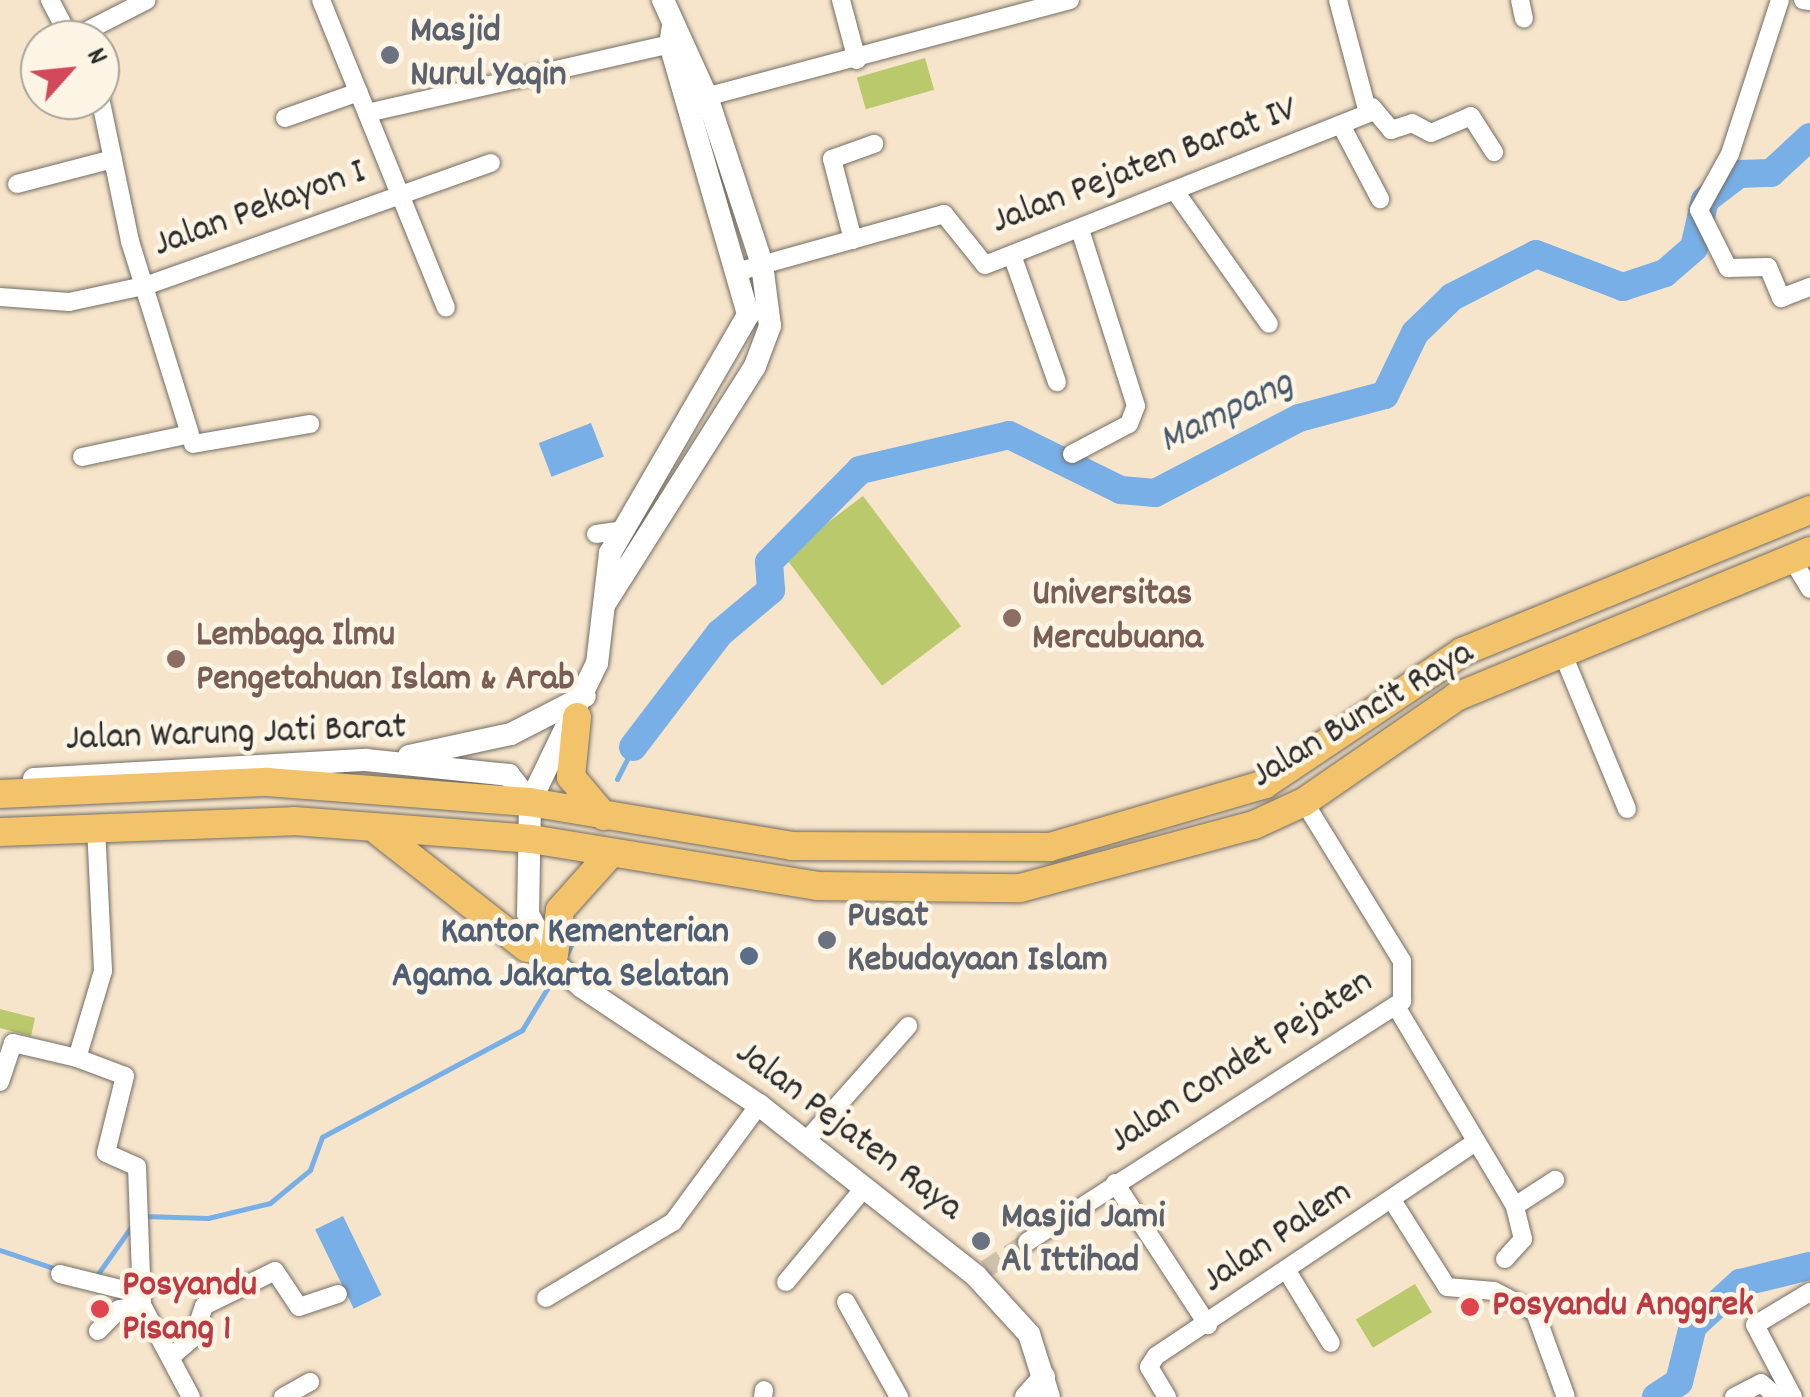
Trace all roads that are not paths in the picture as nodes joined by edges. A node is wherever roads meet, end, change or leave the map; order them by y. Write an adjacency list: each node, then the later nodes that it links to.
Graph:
1 (147, 0): 8 (street)
2 (321, 0): 11 (street, Jalan Pekayon I)
3 (662, 0): 9 (street)
4 (841, 0): 10 (street)
5 (1070, 0): 10 (street)
6 (1338, 0): 13 (street)
7 (1780, 0): 31 (street)
8 (109, 20)
9 (676, 37): 12 (street); 14 (street, Jalan Pekayon I)
10 (857, 60): 12 (street)
11 (359, 92): 14 (street, Jalan Pekayon I); 15 (street)
12 (697, 100): 29 (street)
13 (1372, 108): 17 (street, Jalan Pejaten Barat IV); 19 (street)
14 (367, 113): 24 (street, Jalan Pekayon I)
15 (286, 118)
16 (105, 120): 20 (street)
17 (1341, 124): 23 (street, Jalan Pejaten Barat IV); 25 (street)
18 (874, 144): 27 (street)
19 (1494, 152)
20 (113, 158): 22 (street); 30 (street)
21 (491, 163): 24 (street)
22 (17, 184)
23 (1178, 194): 26 (street, Jalan Pejaten Barat IV); 34 (street)
24 (394, 196): 30 (street, Jalan Pekayon I); 33 (street, Jalan Pekayon I)
25 (1380, 199)
26 (1080, 229): 28 (street, Jalan Pejaten Barat IV); 38 (street)
27 (853, 240): 28 (street, Jalan Pejaten Barat IV); 29 (street, Jalan Pejaten Barat IV)
28 (1012, 255): 35 (street)
29 (751, 267): 41 (street, Jalan Pejaten Raya); 45 (street)
30 (148, 284): 32 (street, Jalan Pekayon I); 37 (street)
31 (1810, 288)
32 (0, 298)
33 (446, 308)
34 (1269, 324)
35 (1057, 382)
36 (310, 424): 37 (street)
37 (193, 444): 39 (street)
38 (1072, 454)
39 (82, 457)
40 (1810, 510): 48 (main road, Jalan Buncit Raya)
41 (626, 530): 42 (street); 45 (street, Jalan Pejaten Raya)
42 (596, 534)
43 (1801, 555): 44 (street); 46 (main road, Jalan Buncit Raya)
44 (1810, 589)
45 (604, 605): 47 (street, Jalan Pejaten Raya)
46 (1562, 652): 49 (main road, Jalan Buncit Raya); 55 (street)
47 (581, 706): 50 (street); 53 (street, Jalan Pejaten Raya); 56 (main road)
48 (1360, 726): 49 (main road); 56 (main road, Jalan Buncit Raya)
49 (1379, 751): 54 (main road, Jalan Buncit Raya)
50 (366, 760): 51 (street, Jalan Warung Jati Barat); 53 (street, Jalan Warung Jati Barat)
51 (0, 782)
52 (0, 794): 53 (main road, Jalan Warung Jati Barat)
53 (530, 802): 56 (main road, Jalan Buncit Raya); 60 (street, Jalan Pejaten Raya)
54 (1304, 802): 61 (main road, Jalan Buncit Raya); 63 (street, Jalan Condet Pejaten)
55 (1627, 809)
56 (616, 818)
57 (96, 826): 58 (main road); 59 (main road); 65 (street)
58 (374, 828): 60 (main road); 62 (main road)
59 (0, 832)
60 (524, 841): 61 (main road, Jalan Buncit Raya); 62 (street, Jalan Pejaten Raya)
61 (616, 855): 62 (main road)
62 (545, 956): 67 (street, Jalan Pejaten Raya)
63 (1397, 1008): 69 (street); 71 (street, Jalan Condet Pejaten)
64 (908, 1026): 68 (street)
65 (78, 1058): 66 (street); 83 (street)
66 (0, 1082)
67 (759, 1105): 68 (street, Jalan Pejaten Raya); 82 (street)
68 (806, 1141): 72 (street, Jalan Pejaten Raya)
69 (1476, 1142): 73 (street, Jalan Palem); 74 (street)
70 (1555, 1180): 74 (street)
71 (1115, 1183): 75 (street, Jalan Condet Pejaten); 85 (street, Jalan Palem)
72 (866, 1186): 79 (street); 90 (street, Jalan Pejaten Raya)
73 (1392, 1200): 77 (street, Jalan Palem); 96 (street)
74 (1515, 1206): 76 (street)
75 (1027, 1242)
76 (1506, 1259)
77 (1287, 1271): 85 (street, Jalan Palem); 87 (street)
78 (60, 1274): 83 (street)
79 (786, 1282)
80 (1810, 1292): 99 (street)
81 (338, 1294): 88 (street)
82 (546, 1298)
83 (142, 1300): 86 (street); 88 (street)
84 (846, 1302): 93 (street)
85 (1208, 1325): 95 (street)
86 (98, 1331)
87 (1331, 1343)
88 (172, 1356): 91 (street)
89 (310, 1382): 92 (street)
90 (1047, 1387): 94 (street)
91 (191, 1397)
92 (283, 1397)
93 (899, 1397)
94 (1026, 1397)
95 (1167, 1397)
96 (1566, 1397)
97 (1734, 1397): 98 (street)
98 (1777, 1397)
99 (1792, 1397)

